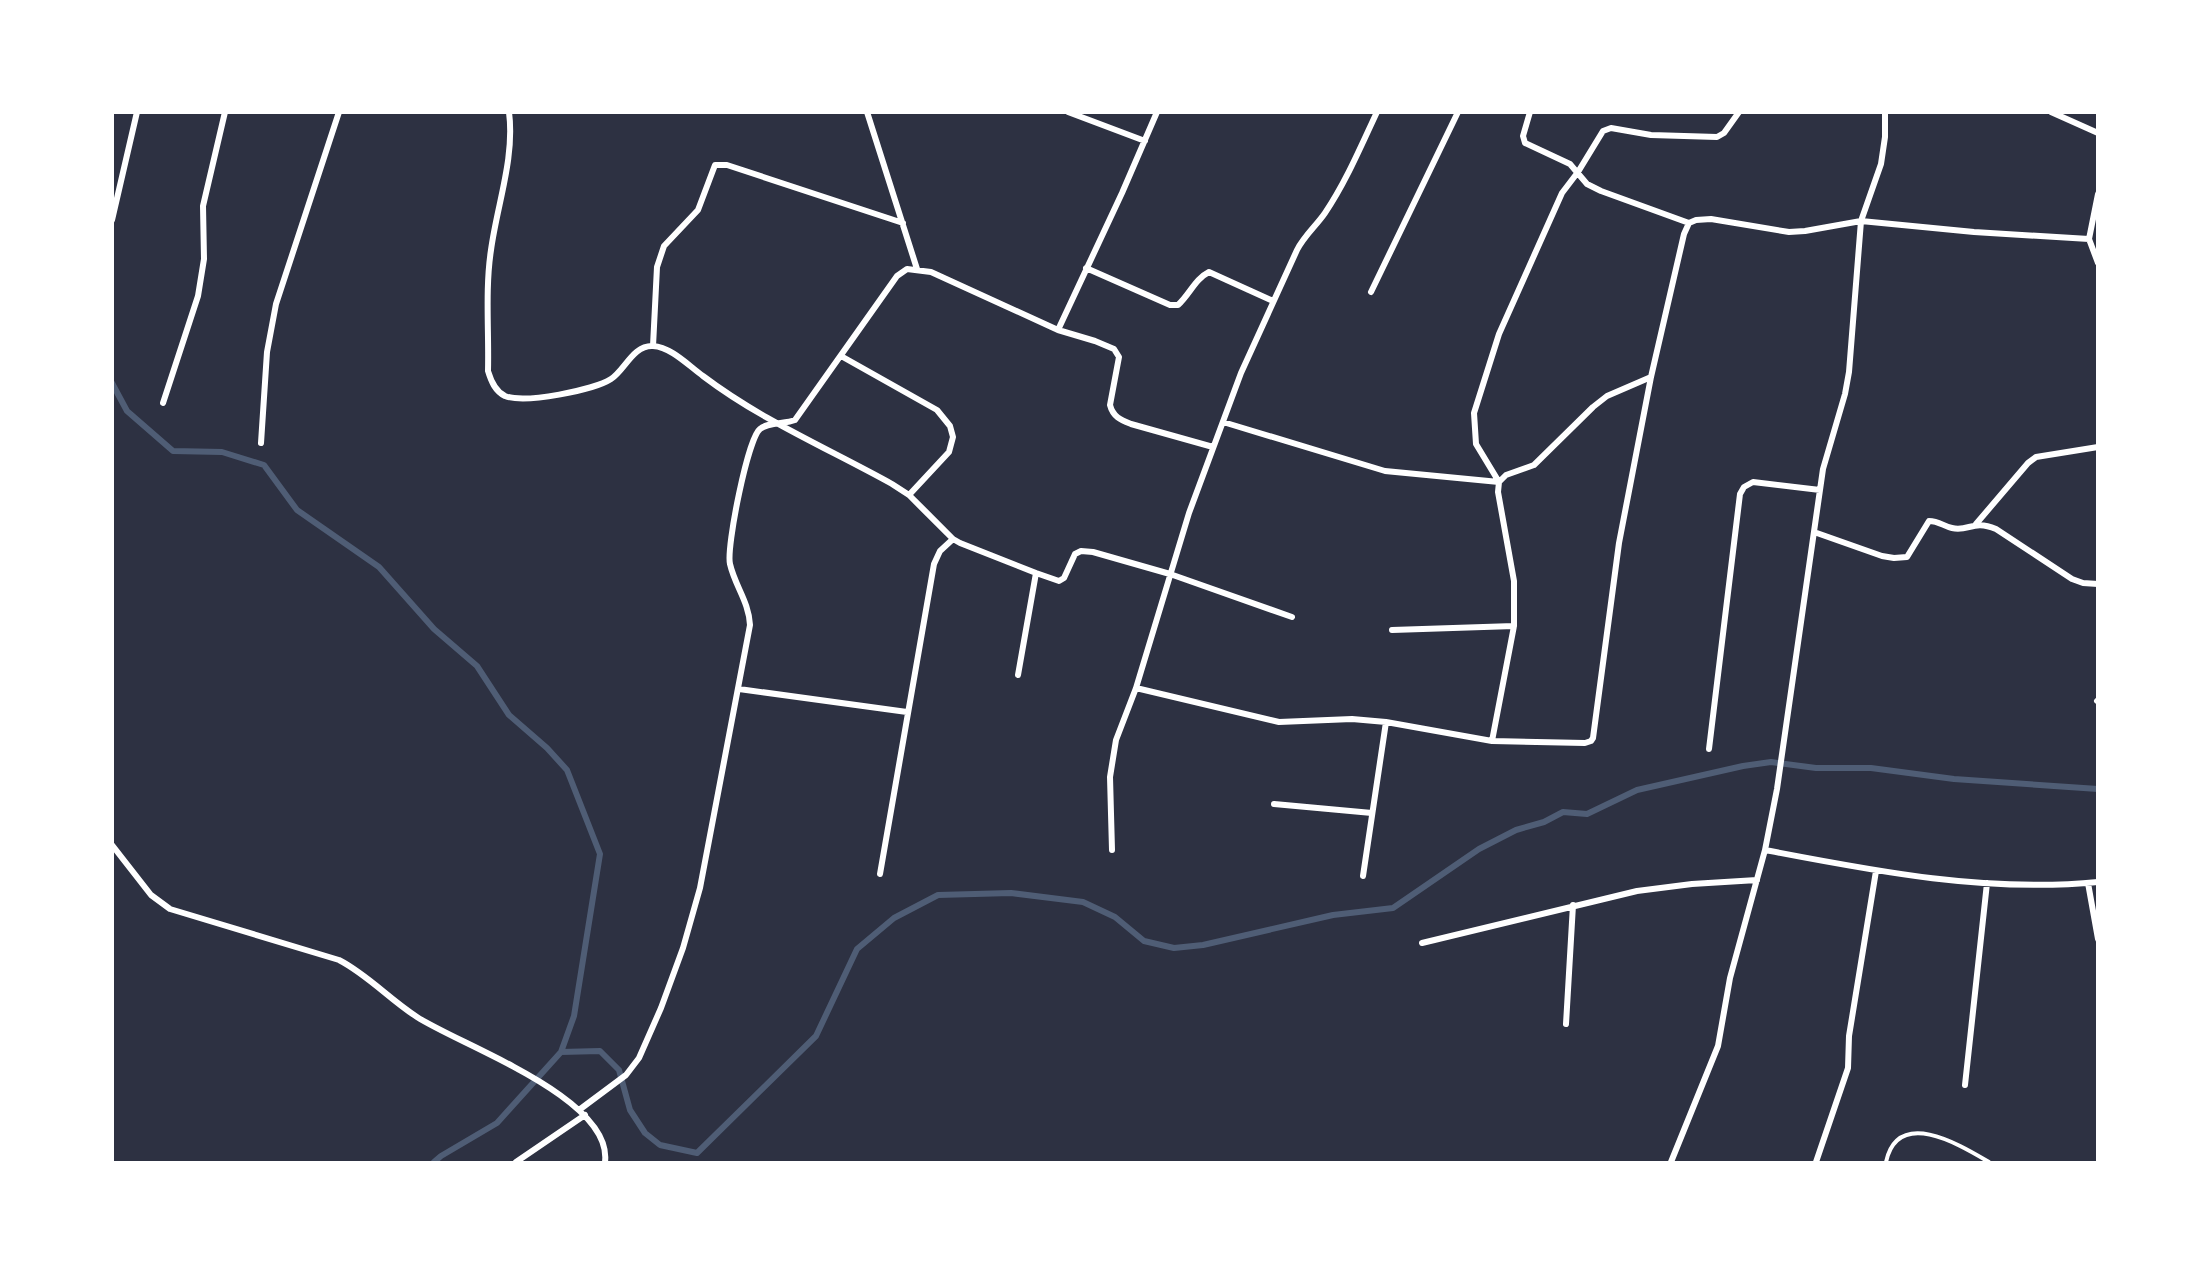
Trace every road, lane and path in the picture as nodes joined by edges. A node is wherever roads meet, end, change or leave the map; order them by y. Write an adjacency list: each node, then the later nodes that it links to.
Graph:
1 (137, 112): 18 (street)
2 (225, 112): 32 (street)
3 (339, 112): 35 (street)
4 (509, 112): 29 (street)
5 (867, 112): 20 (street)
6 (1068, 112): 15 (street)
7 (1157, 112): 15 (street)
8 (1377, 112): 27 (street)
9 (1458, 112): 26 (street)
10 (1530, 112): 16 (street)
11 (1739, 112): 16 (street)
12 (1885, 112): 19 (street)
13 (2051, 112): 14 (street)
14 (2097, 133)
15 (1144, 141): 25 (street)
16 (1578, 172): 21 (street); 38 (street)
17 (2097, 194): 22 (street)
18 (112, 219)
19 (1862, 221): 21 (street); 22 (street); 39 (street)
20 (903, 223): 24 (street); 29 (street)
21 (1689, 223): 31 (street)
22 (2089, 239): 23 (street)
23 (2097, 263)
24 (917, 268): 28 (street); 30 (street)
25 (1086, 268): 27 (street); 28 (street)
26 (1371, 292)
27 (1273, 302): 33 (street)
28 (1058, 330): 36 (street)
29 (653, 346): 34 (street)
30 (841, 356): 34 (street); 40 (street)
31 (1651, 377): 38 (street); 55 (street)
32 (163, 403)
33 (1223, 422): 36 (street); 38 (street)
34 (778, 424): 40 (street); 52 (street)
35 (261, 443)
36 (1214, 447): 45 (street)
37 (2097, 447): 41 (street)
38 (1499, 482): 48 (street)
39 (1820, 490): 42 (street); 56 (street)
40 (909, 495): 43 (street)
41 (1976, 524): 42 (street); 46 (street)
42 (1814, 532): 61 (street)
43 (953, 539): 44 (street); 53 (street)
44 (1036, 573): 45 (street); 50 (street)
45 (1170, 574): 47 (street); 51 (street)
46 (2097, 584)
47 (1293, 616)
48 (1514, 626): 49 (street); 55 (street)
49 (1392, 630)
50 (1018, 675)
51 (1136, 688): 54 (street); 60 (street)
52 (739, 689): 53 (street); 74 (street)
53 (907, 712): 63 (street)
54 (1386, 722): 55 (street); 58 (street)
55 (1492, 741)
56 (1709, 749)
57 (1274, 804): 58 (street)
58 (1372, 813): 64 (street)
59 (112, 845): 74 (street)
60 (1112, 850)
61 (1766, 850): 62 (street); 65 (street)
62 (1876, 871): 67 (street); 78 (street)
63 (880, 874)
64 (1363, 876)
65 (1757, 880): 69 (street); 77 (street)
66 (2097, 882): 68 (street)
67 (1987, 883): 68 (street); 73 (street)
68 (2088, 883): 70 (street)
69 (1573, 905): 71 (street); 72 (street)
70 (2097, 939)
71 (1422, 943)
72 (1566, 1024)
73 (1965, 1085)
74 (582, 1112): 75 (street); 76 (street)
75 (516, 1162)
76 (605, 1162)
77 (1671, 1162)
78 (1816, 1162)
79 (1886, 1162): 80 (path)
80 (1989, 1162)

